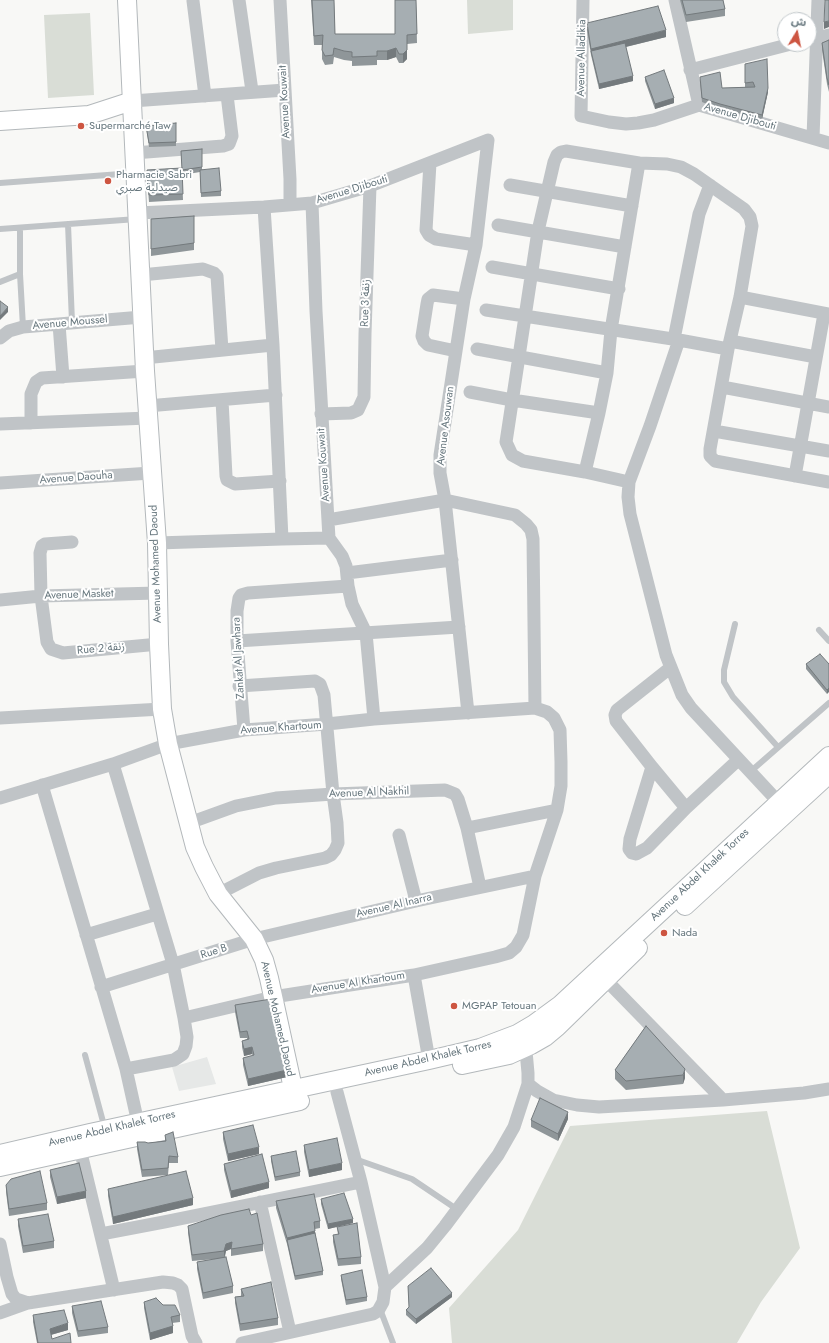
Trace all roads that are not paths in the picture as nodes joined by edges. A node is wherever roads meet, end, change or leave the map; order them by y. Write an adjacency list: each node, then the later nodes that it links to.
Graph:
1 (127, 0): 15 (main road, Avenue Mohamed Daoud)
2 (191, 0): 14 (street)
3 (239, 0): 12 (street)
4 (280, 0): 11 (street, Avenue Kouwait)
5 (583, 0): 17 (street, Avenue Alladikia)
6 (675, 0): 10 (street)
7 (818, 0): 8 (street)
8 (818, 37): 19 (street)
9 (777, 48): 10 (street)
10 (690, 70): 16 (street)
11 (284, 90): 12 (street); 32 (street, Avenue Kouwait)
12 (252, 91): 13 (street)
13 (227, 94): 14 (street); 22 (street)
14 (205, 96): 15 (street)
15 (132, 101): 18 (main road); 22 (main road, Avenue Mohamed Daoud)
16 (699, 106): 17 (street, Avenue Djibouti); 19 (street, Avenue Djibouti)
17 (581, 116)
18 (0, 122)
19 (813, 138): 21 (street, Avenue Djibouti)
20 (488, 140): 23 (street, Avenue Djibouti); 41 (street, Avenue Asouwan)
21 (829, 143)
22 (134, 153): 25 (main road, Avenue Mohamed Daoud)
23 (430, 163): 29 (street, Avenue Djibouti); 41 (street)
24 (639, 163): 28 (street); 30 (street); 33 (street)
25 (135, 173): 26 (lane); 35 (main road, Avenue Mohamed Daoud)
26 (0, 183)
27 (510, 185): 30 (street)
28 (710, 185): 49 (street); 59 (street)
29 (370, 186): 31 (street, Avenue Djibouti); 79 (street, Rue 3 زنقة)
30 (547, 191): 33 (street); 40 (street)
31 (312, 203): 32 (street, Avenue Djibouti); 79 (street, Avenue Kouwait)
32 (290, 204): 34 (street, Avenue Djibouti)
33 (632, 206): 42 (street)
34 (264, 207): 35 (street, Avenue Djibouti); 61 (street)
35 (138, 216): 36 (lane); 46 (main road, Avenue Mohamed Daoud)
36 (68, 224): 38 (lane); 55 (lane)
37 (498, 225): 40 (street)
38 (20, 228): 39 (lane); 44 (lane)
39 (0, 229)
40 (538, 231): 42 (street); 45 (street)
41 (476, 245): 50 (street, Avenue Asouwan)
42 (624, 247): 48 (street)
43 (492, 267): 45 (street)
44 (20, 274): 47 (lane); 56 (lane)
45 (532, 274): 48 (street); 53 (street)
46 (140, 275): 54 (main road, Avenue Mohamed Daoud); 63 (street)
47 (0, 282)
48 (619, 289): 57 (street)
49 (740, 297): 52 (street); 60 (street)
50 (464, 299): 64 (street, Avenue Asouwan); 64 (street)
51 (486, 310): 53 (street)
52 (827, 314): 65 (street)
53 (525, 316): 57 (street); 66 (street)
54 (142, 317): 55 (street, Avenue Moussel); 67 (main road, Avenue Mohamed Daoud)
55 (66, 323): 56 (street, Avenue Moussel); 69 (street)
56 (23, 327): 58 (street, Avenue Moussel)
57 (611, 330): 59 (street); 68 (street)
58 (0, 338)
59 (676, 339): 60 (street); 89 (street)
60 (729, 345): 65 (street); 70 (street)
61 (273, 346): 63 (street); 72 (street)
62 (477, 349): 66 (street)
63 (222, 350): 67 (street)
64 (456, 351): 92 (street, Avenue Asouwan)
65 (816, 356): 75 (street)
66 (518, 357): 68 (street); 74 (street)
67 (145, 364): 69 (street); 77 (main road, Avenue Mohamed Daoud)
68 (607, 373): 78 (street)
69 (63, 377): 80 (street)
70 (722, 387): 75 (street); 82 (street)
71 (470, 392): 74 (street)
72 (276, 395): 73 (street); 88 (street)
73 (222, 400): 77 (street); 88 (street)
74 (512, 400): 78 (street); 85 (street)
75 (808, 403): 76 (street); 83 (street)
76 (829, 407)
77 (147, 412): 80 (street); 86 (main road, Avenue Mohamed Daoud)
78 (599, 413): 85 (street)
79 (321, 414): 93 (street, Avenue Kouwait)
80 (32, 423): 81 (street)
81 (0, 424)
82 (714, 431): 83 (street); 87 (street)
83 (800, 446): 84 (street); 87 (street)
84 (829, 451)
85 (586, 472): 89 (street)
86 (151, 473): 91 (street, Avenue Daouha); 97 (main road, Avenue Mohamed Daoud)
87 (795, 476): 90 (street)
88 (280, 481): 94 (street)
89 (629, 482): 110 (street)
90 (829, 482)
91 (0, 483)
92 (445, 500): 93 (street); 98 (street, Avenue Asouwan); 114 (street)
93 (328, 520): 95 (street, Avenue Kouwait)
94 (282, 538): 95 (street); 97 (street)
95 (329, 538): 99 (street)
96 (72, 542): 101 (street)
97 (157, 543): 100 (main road, Avenue Mohamed Daoud)
98 (452, 560): 99 (street); 104 (street, Avenue Asouwan)
99 (348, 580): 106 (street); 107 (street, Zankat Al Jawhara)
100 (158, 593): 101 (street, Avenue Masket); 109 (main road, Avenue Mohamed Daoud)
101 (41, 596): 102 (street, Avenue Masket); 109 (street, Rue 2 زنقة)
102 (0, 600)
103 (735, 624): 121 (lane)
104 (459, 626): 106 (street); 115 (street, Avenue Asouwan)
105 (819, 630): 108 (lane)
106 (366, 633): 107 (street); 117 (street)
107 (237, 641): 111 (street, Zankat Al Jawhara)
108 (829, 641)
109 (159, 644): 113 (main road, Avenue Mohamed Daoud)
110 (670, 668): 123 (street); 125 (street)
111 (240, 686): 118 (street); 119 (street, Zankat Al Jawhara)
112 (829, 703): 121 (lane)
113 (162, 708): 116 (street); 120 (main road, Avenue Mohamed Daoud)
114 (535, 708): 115 (street, Avenue Khartoum); 133 (street)
115 (468, 713): 117 (street, Avenue Khartoum)
116 (0, 718)
117 (374, 719): 118 (street, Avenue Khartoum)
118 (327, 724): 119 (street, Avenue Khartoum); 129 (street)
119 (244, 730): 120 (street, Avenue Khartoum)
120 (168, 744): 124 (street, Avenue Khartoum); 134 (main road, Avenue Mohamed Daoud)
121 (778, 747): 126 (lane)
122 (829, 756): 131 (main road, Avenue Abdel Khalek Torres)
123 (738, 760): 126 (street); 132 (street)
124 (113, 764): 128 (street, Avenue Khartoum); 141 (street)
125 (652, 767): 132 (street); 132 (street)
126 (750, 772): 131 (street)
127 (829, 774): 131 (main road, Avenue Abdel Khalek Torres)
128 (42, 785): 130 (street, Avenue Khartoum); 142 (street)
129 (333, 794): 134 (street, Avenue Al Nakhil); 135 (street, Avenue Al Nakhil); 139 (street)
130 (0, 798)
131 (784, 807): 146 (main road, Avenue Abdel Khalek Torres); 150 (main road, Avenue Abdel Khalek Torres)
132 (686, 808)
133 (557, 810): 135 (street); 137 (street)
134 (189, 823): 139 (main road, Avenue Mohamed Daoud)
135 (468, 828): 138 (street, Avenue Al Nakhil)
136 (399, 835): 140 (street)
137 (535, 876): 138 (street, Avenue Al Inarra); 145 (street, Avenue Al Khartoum)
138 (480, 887): 140 (street, Avenue Al Inarra)
139 (218, 894): 143 (main road, Avenue Mohamed Daoud)
140 (416, 901): 143 (street, Avenue Al Inarra)
141 (157, 914): 142 (street); 144 (street)
142 (86, 935): 147 (street)
143 (254, 939): 144 (street, Rue B); 148 (main road, Avenue Mohamed Daoud)
144 (173, 964): 147 (street, Rue B); 149 (street)
145 (414, 975): 148 (street, Avenue Al Khartoum); 152 (street)
146 (606, 980): 150 (main road, Avenue Abdel Khalek Torres); 158 (street)
147 (101, 987): 153 (street)
148 (273, 997): 149 (street, Avenue Al Khartoum); 157 (main road, Avenue Mohamed Daoud)
149 (184, 1018): 153 (street)
150 (524, 1039): 152 (main road, Avenue Abdel Khalek Torres); 154 (street); 156 (main road, Avenue Abdel Khalek Torres)
151 (85, 1055): 160 (lane)
152 (428, 1060): 157 (main road, Avenue Abdel Khalek Torres)
153 (126, 1069): 159 (street)
154 (528, 1084): 158 (street); 167 (street)
155 (829, 1089): 158 (street)
156 (337, 1092): 157 (main road, Avenue Abdel Khalek Torres); 163 (street)
157 (294, 1096): 159 (main road, Avenue Abdel Khalek Torres); 161 (main road, Avenue Abdel Khalek Torres)
158 (723, 1100)
159 (138, 1123): 160 (main road, Avenue Abdel Khalek Torres)
160 (106, 1130): 162 (main road, Avenue Abdel Khalek Torres)
161 (80, 1149): 164 (main road, Avenue Abdel Khalek Torres); 168 (street)
162 (0, 1154)
163 (355, 1159): 165 (street); 167 (lane)
164 (0, 1167)
165 (361, 1182): 166 (street); 170 (street)
166 (260, 1202): 168 (street); 175 (street)
167 (458, 1210): 170 (street)
168 (101, 1234): 171 (street)
169 (0, 1244): 172 (street)
170 (385, 1288): 173 (street)
171 (114, 1290): 172 (street); 176 (street)
172 (28, 1303): 174 (street)
173 (380, 1308): 175 (street); 178 (lane)
174 (0, 1313)
175 (290, 1332): 177 (street)
176 (196, 1343)
177 (242, 1343)
178 (393, 1343)

